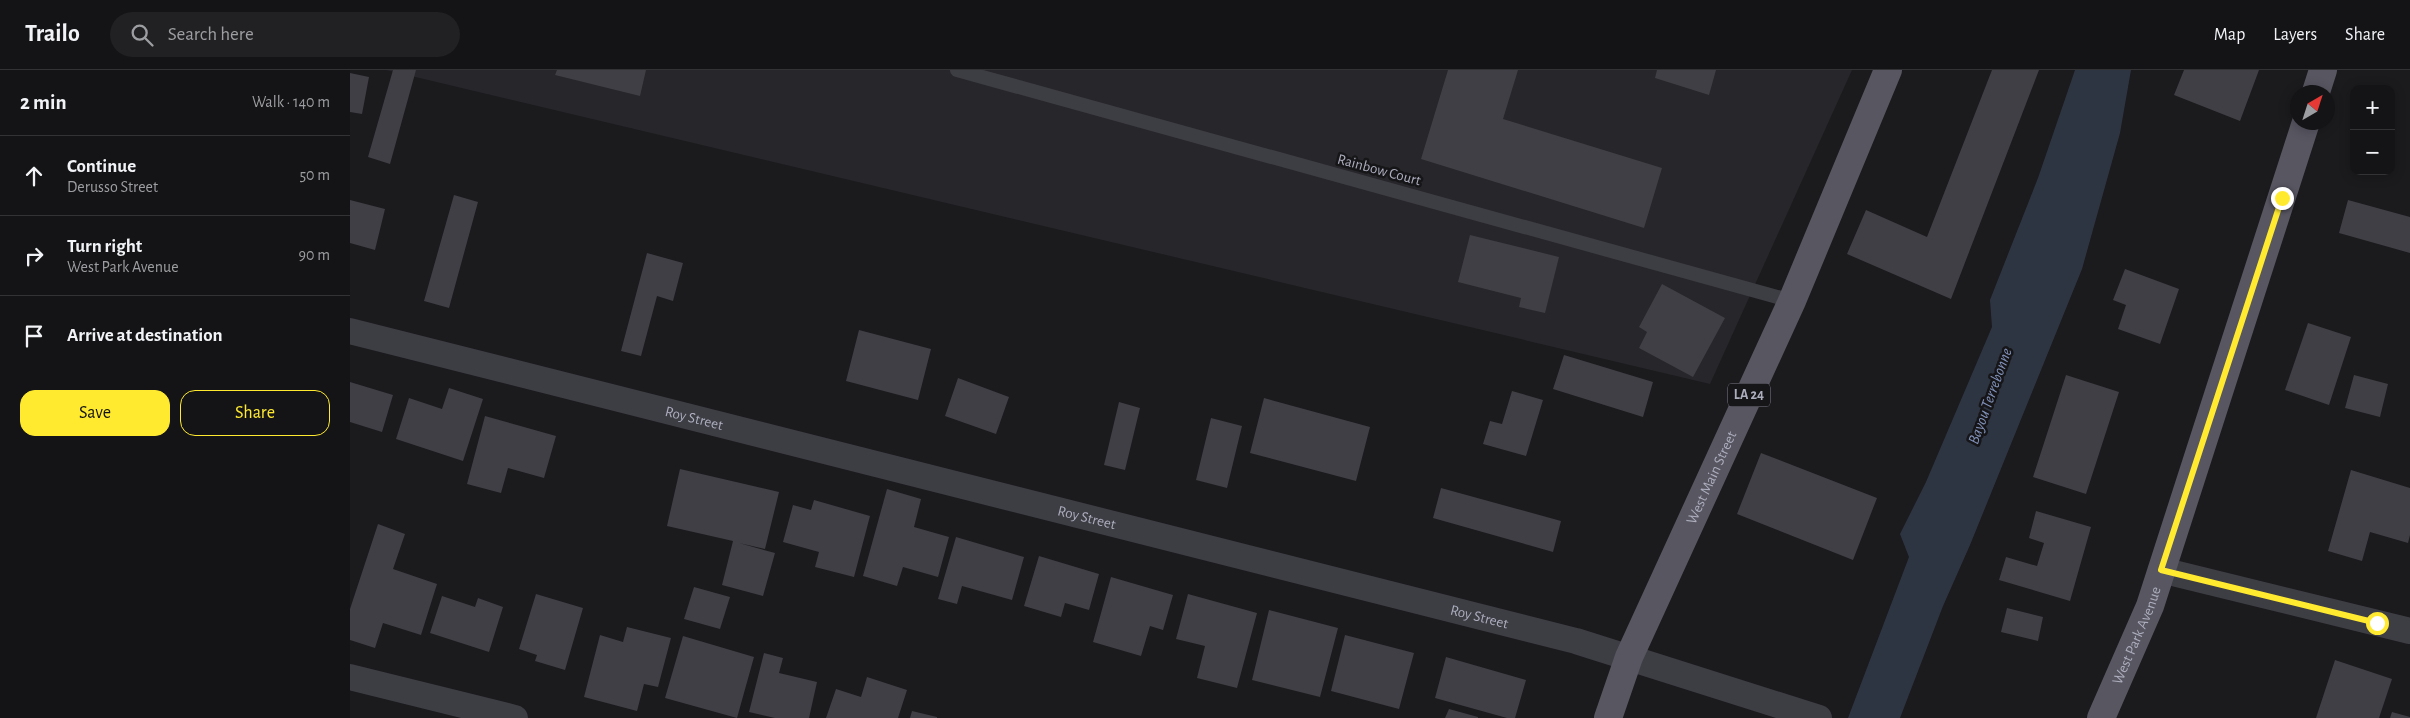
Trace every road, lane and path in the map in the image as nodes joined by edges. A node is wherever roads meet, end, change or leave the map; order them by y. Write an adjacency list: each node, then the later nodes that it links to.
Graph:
1 (957, 70): 6 (lane, Rainbow Court)
2 (1888, 70): 6 (main road, West Main Street / LA 24)
3 (2323, 70): 4 (main road)
4 (2318, 85)
5 (2303, 130): 8 (main road, West Park Avenue)
6 (1792, 301): 10 (main road, West Main Street / LA 24)
7 (350, 331): 10 (street, Roy Street)
8 (2161, 570): 9 (street); 15 (main road, West Park Avenue)
9 (2410, 631)
10 (1629, 657): 12 (street, Roy Street); 14 (main road, West Main Street / LA 24)
11 (350, 677): 13 (street)
12 (1814, 716)
13 (515, 718)
14 (1608, 718)
15 (2101, 718)

